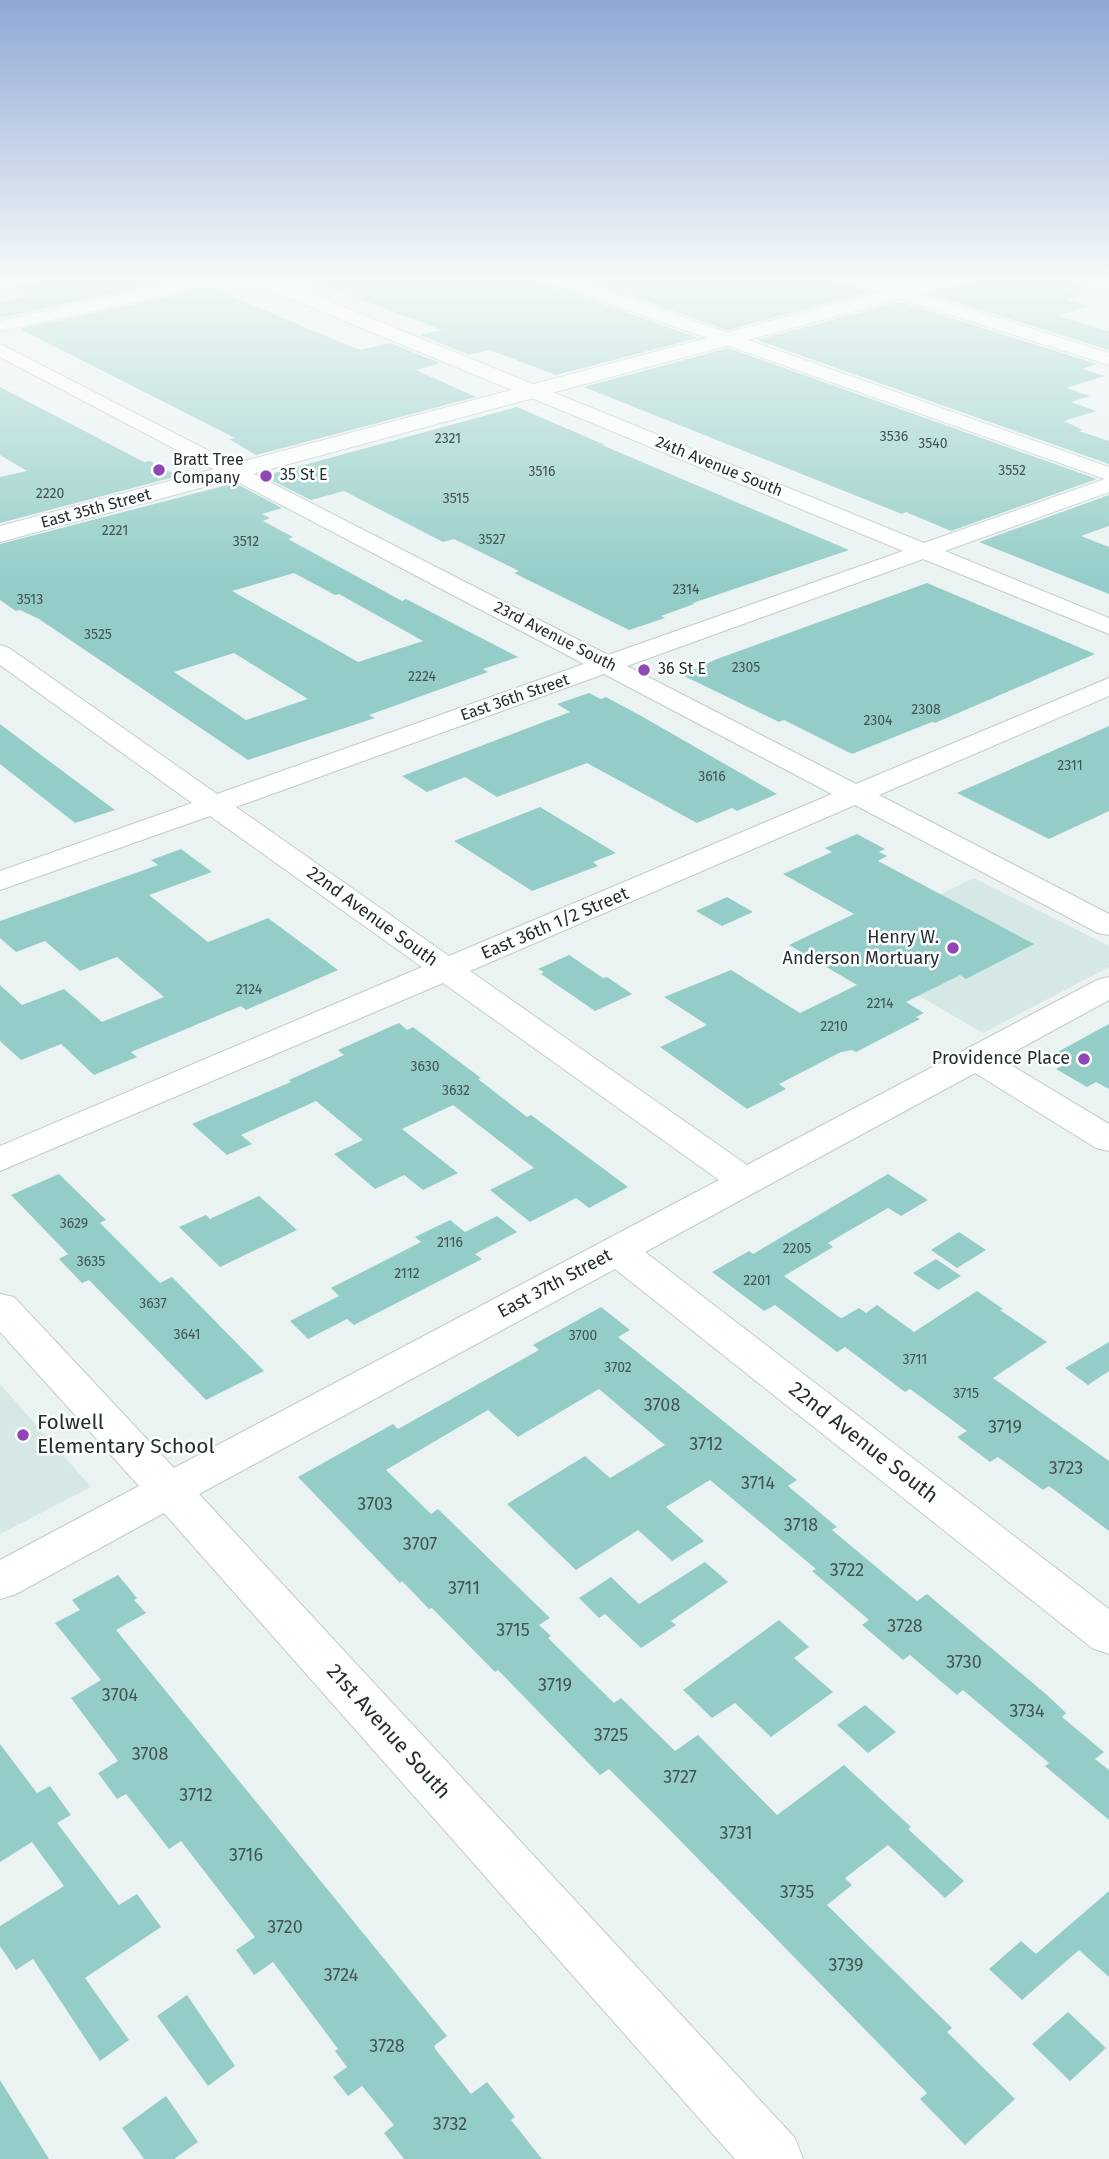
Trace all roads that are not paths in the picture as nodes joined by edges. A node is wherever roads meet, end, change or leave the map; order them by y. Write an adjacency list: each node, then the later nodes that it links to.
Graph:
1 (52, 377): 6 (street, 23rd Avenue South)
2 (499, 377): 5 (street, 24th Avenue South)
3 (588, 377): 5 (street, East 35th Street)
4 (832, 377): 7 (street)
5 (534, 391): 6 (street, East 35th Street); 10 (street, 24th Avenue South)
6 (235, 471): 9 (street, East 35th Street); 13 (street, 23rd Avenue South)
7 (1109, 474)
8 (1109, 485): 10 (street, East 36th Street)
9 (0, 534)
10 (924, 552): 11 (street, 24th Avenue South); 13 (street, East 36th Street)
11 (1109, 627)
12 (0, 653): 16 (street, 22nd Avenue South)
13 (609, 665): 15 (street, 23rd Avenue South); 16 (street, East 36th Street)
14 (1109, 686): 15 (street, East 36th 1/2 Street)
15 (855, 795): 18 (street, 23rd Avenue South); 19 (street, East 36th 1/2 Street)
16 (214, 805): 17 (street, East 36th Street); 19 (street, 22nd Avenue South)
17 (0, 881)
18 (1109, 926)
19 (447, 971): 23 (street, East 36th 1/2 Street); 24 (street, 22nd Avenue South)
20 (1109, 987): 21 (street, East 37th Street)
21 (975, 1058): 22 (street); 24 (street, East 37th Street)
22 (1109, 1140)
23 (0, 1160)
24 (745, 1181): 25 (street, East 37th Street)
25 (618, 1251): 27 (street, East 37th Street); 29 (street, 22nd Avenue South)
26 (0, 1307): 27 (street, 21st Avenue South)
27 (169, 1490): 28 (street, East 37th Street); 30 (street, 21st Avenue South)
28 (0, 1581)
29 (1109, 1635)
30 (774, 2159)

